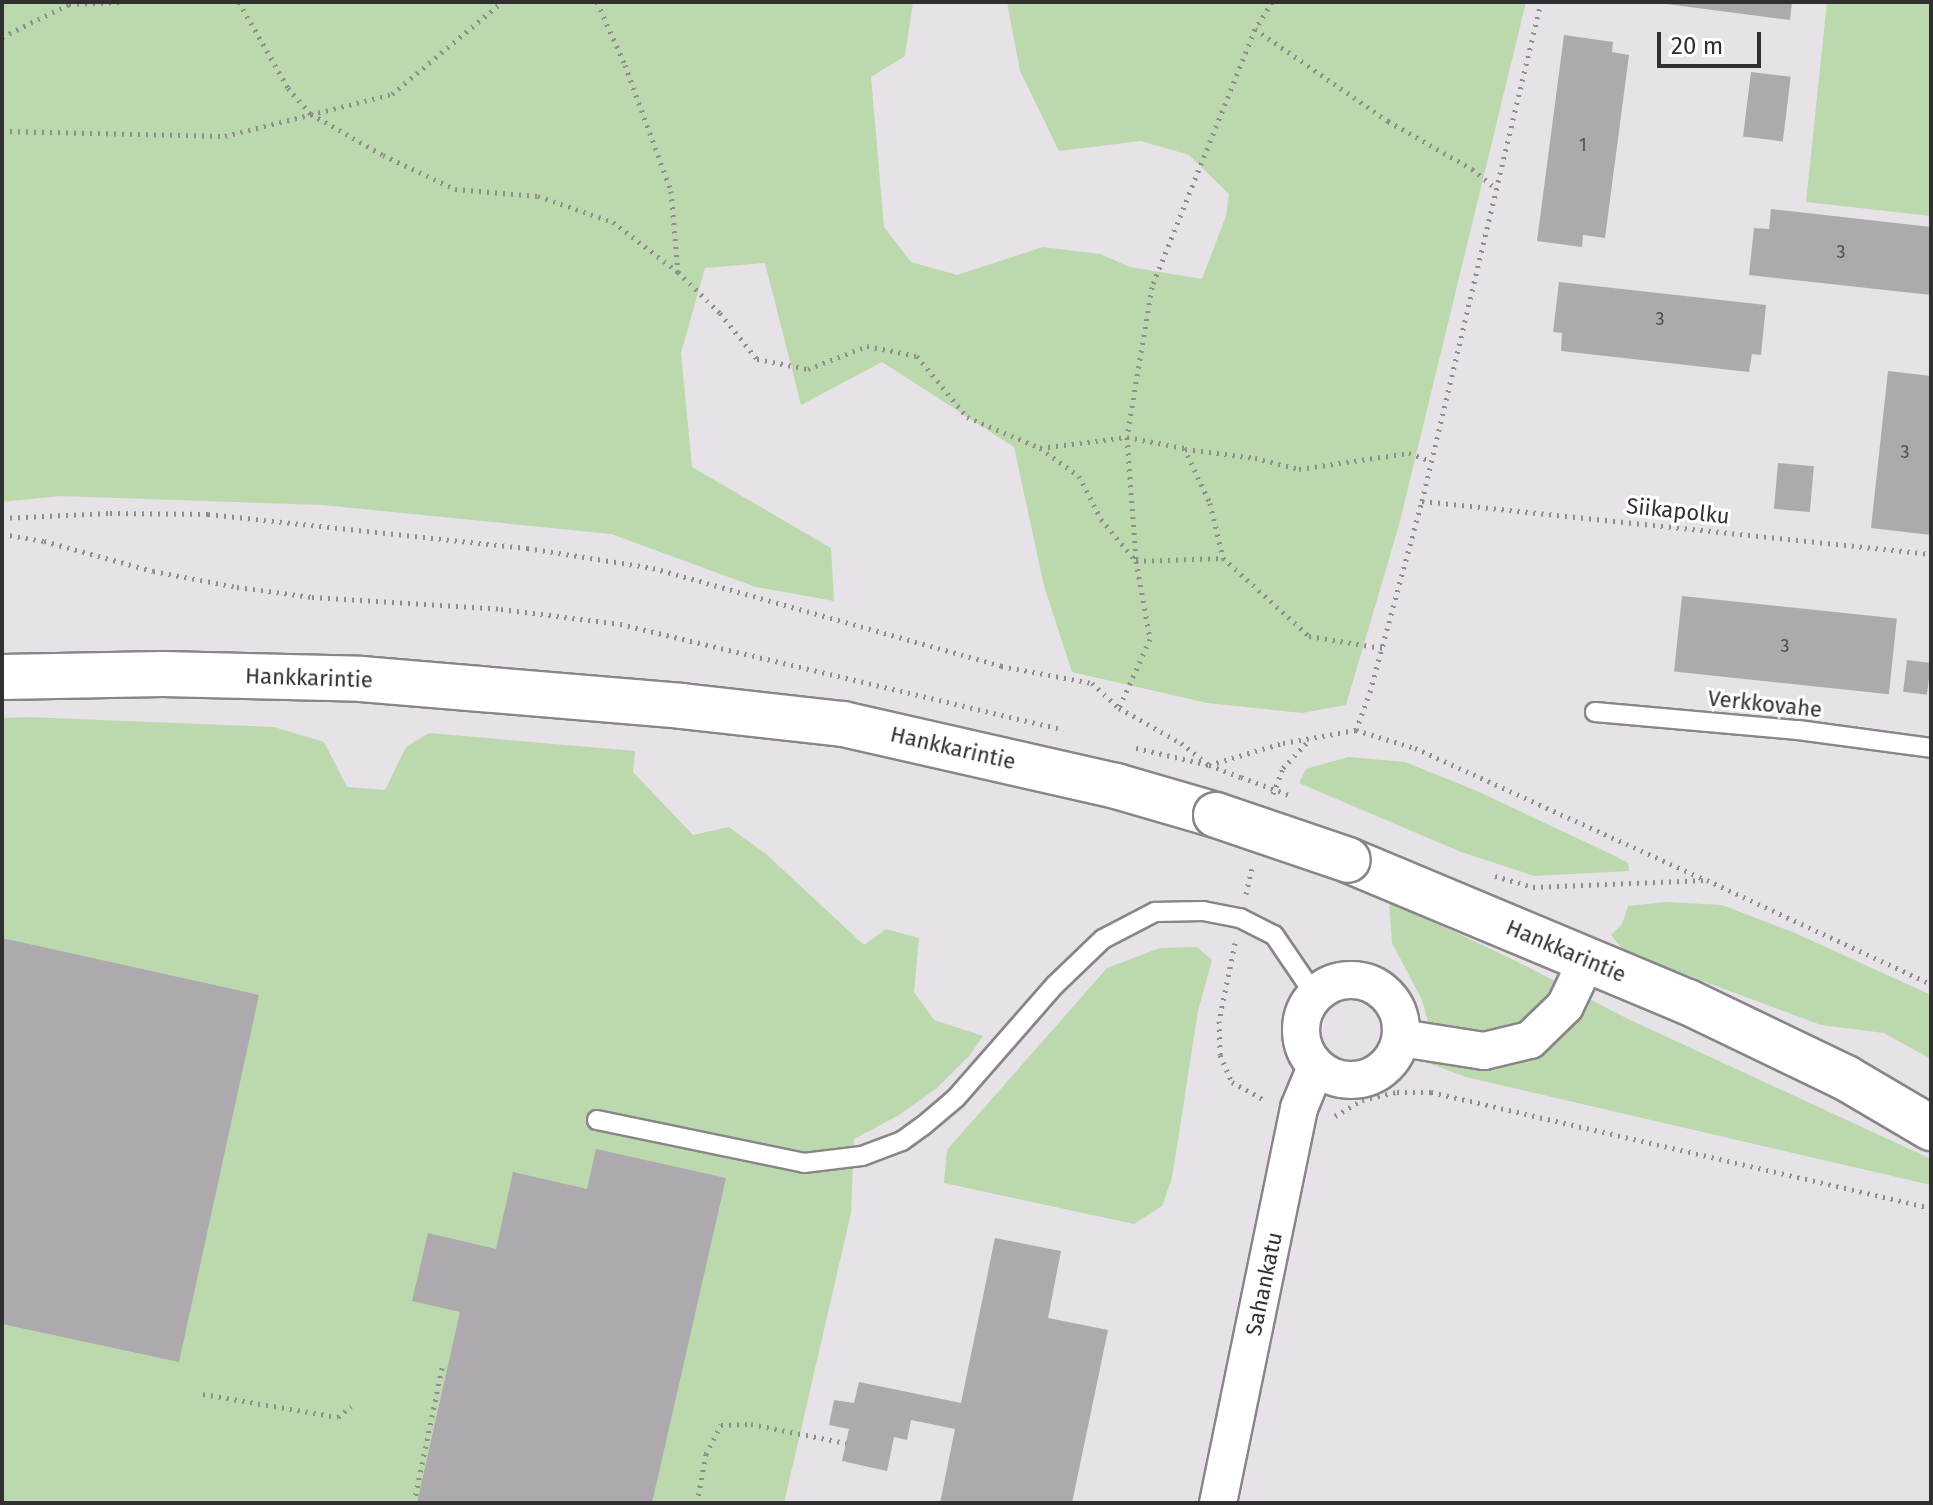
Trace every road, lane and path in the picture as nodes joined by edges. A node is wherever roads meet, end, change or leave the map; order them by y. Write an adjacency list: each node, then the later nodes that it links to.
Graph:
1 (120, 2): 8 (path)
2 (239, 2): 9 (path)
3 (502, 2): 9 (path)
4 (597, 2): 12 (path)
5 (1272, 2): 7 (path)
6 (1541, 2): 11 (path)
7 (1255, 29): 11 (path); 13 (path)
8 (2, 37)
9 (311, 114): 10 (path); 12 (path)
10 (2, 131)
11 (1497, 189): 16 (path)
12 (678, 272): 14 (path)
13 (1127, 437): 14 (path); 15 (path); 22 (path)
14 (1040, 448): 22 (path)
15 (1184, 448): 16 (path); 21 (path)
16 (1431, 461): 17 (path)
17 (1422, 501): 20 (path, Siikapolku); 23 (path)
18 (2, 518): 25 (path)
19 (2, 534): 28 (path)
20 (1931, 554)
21 (1223, 558): 22 (path); 23 (path)
22 (1136, 561): 25 (path)
23 (1382, 648): 27 (path)
24 (2, 677): 35 (main road, Hankkarintie, bridge)
25 (1119, 708): 31 (path)
26 (1595, 712): 30 (lane, Verkkovahe)
27 (1356, 730): 31 (path); 34 (path)
28 (1074, 733)
29 (1134, 747): 31 (path)
30 (1931, 748)
31 (1209, 765): 32 (path)
32 (1241, 777)
33 (1484, 873): 34 (path)
34 (1707, 880): 36 (path)
35 (1587, 960): 38 (street); 40 (main road, Hankkarintie)
36 (1931, 984)
37 (1315, 995): 38 (street); 39 (street); 42 (lane)
38 (1401, 1038): 39 (street)
39 (1316, 1067): 52 (street, Sahankatu)
40 (1846, 1078): 41 (main road, Hankkarintie); 43 (main road, Hankkarintie)
41 (1931, 1103)
42 (597, 1120)
43 (1931, 1128)
44 (1331, 1131): 45 (path)
45 (1931, 1208)
46 (442, 1368): 50 (path)
47 (203, 1394): 48 (path)
48 (351, 1406)
49 (846, 1443): 51 (path)
50 (414, 1503)
51 (697, 1503)
52 (1218, 1503)

